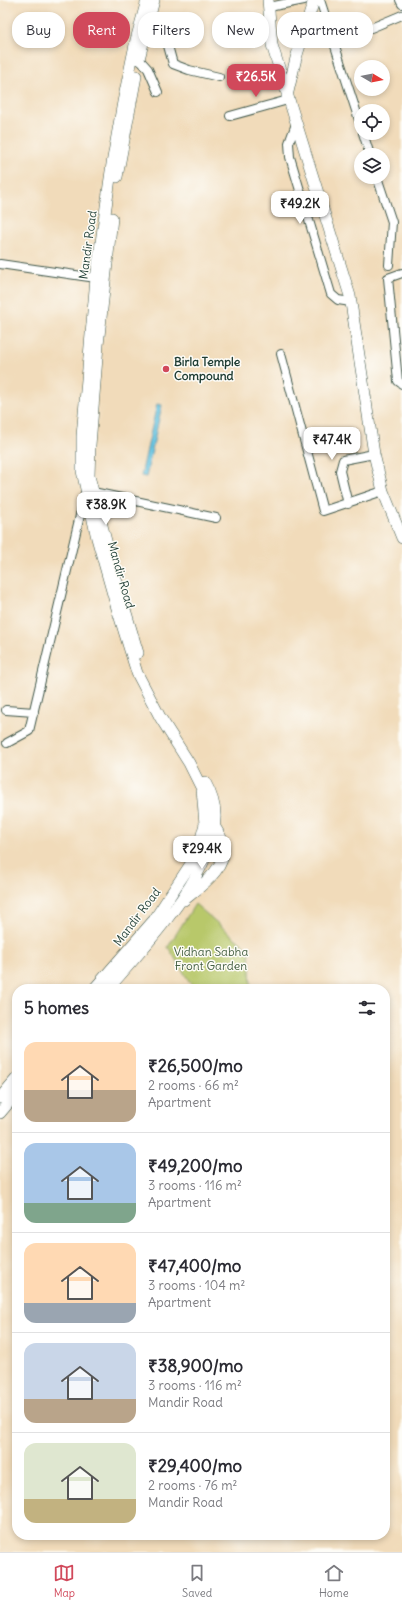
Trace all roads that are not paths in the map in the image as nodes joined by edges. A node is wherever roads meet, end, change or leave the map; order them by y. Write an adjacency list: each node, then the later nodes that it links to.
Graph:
1 (147, 0): 25 (street, Mandir Road)
2 (154, 0): 9 (street, Mandir Road)
3 (304, 0): 7 (street)
4 (314, 0): 17 (street)
5 (320, 0): 18 (street)
6 (400, 0): 8 (street)
7 (268, 4): 17 (street)
8 (402, 4)
9 (151, 12)
10 (402, 15): 11 (street)
11 (373, 27)
12 (142, 48): 14 (street, Mandir Road)
13 (169, 48): 15 (street)
14 (139, 59): 16 (street); 30 (street, Mandir Road)
15 (219, 77)
16 (158, 92)
17 (288, 98): 19 (street); 20 (street)
18 (354, 104)
19 (230, 116)
20 (296, 124): 26 (street); 26 (street)
21 (379, 184): 23 (street)
22 (0, 264): 25 (street)
23 (389, 265)
24 (402, 273): 28 (street)
25 (96, 278): 30 (street, Mandir Road)
26 (351, 302): 29 (street)
27 (281, 354): 32 (street)
28 (402, 384)
29 (374, 454): 31 (street); 32 (street)
30 (89, 491): 33 (street); 36 (street); 38 (street, Mandir Road); 40 (street, Mandir Road)
31 (383, 491): 32 (street); 34 (street)
32 (348, 504)
33 (216, 518)
34 (402, 538)
35 (6, 710): 36 (street)
36 (34, 712): 37 (street)
37 (8, 743)
38 (214, 827): 39 (street, Mandir Road); 39 (street)
39 (177, 906): 41 (street, Mandir Road)
40 (98, 984)
41 (112, 984)
42 (12, 1083): 43 (street)
43 (1, 1095)
44 (12, 1099): 45 (street)
45 (0, 1114)

